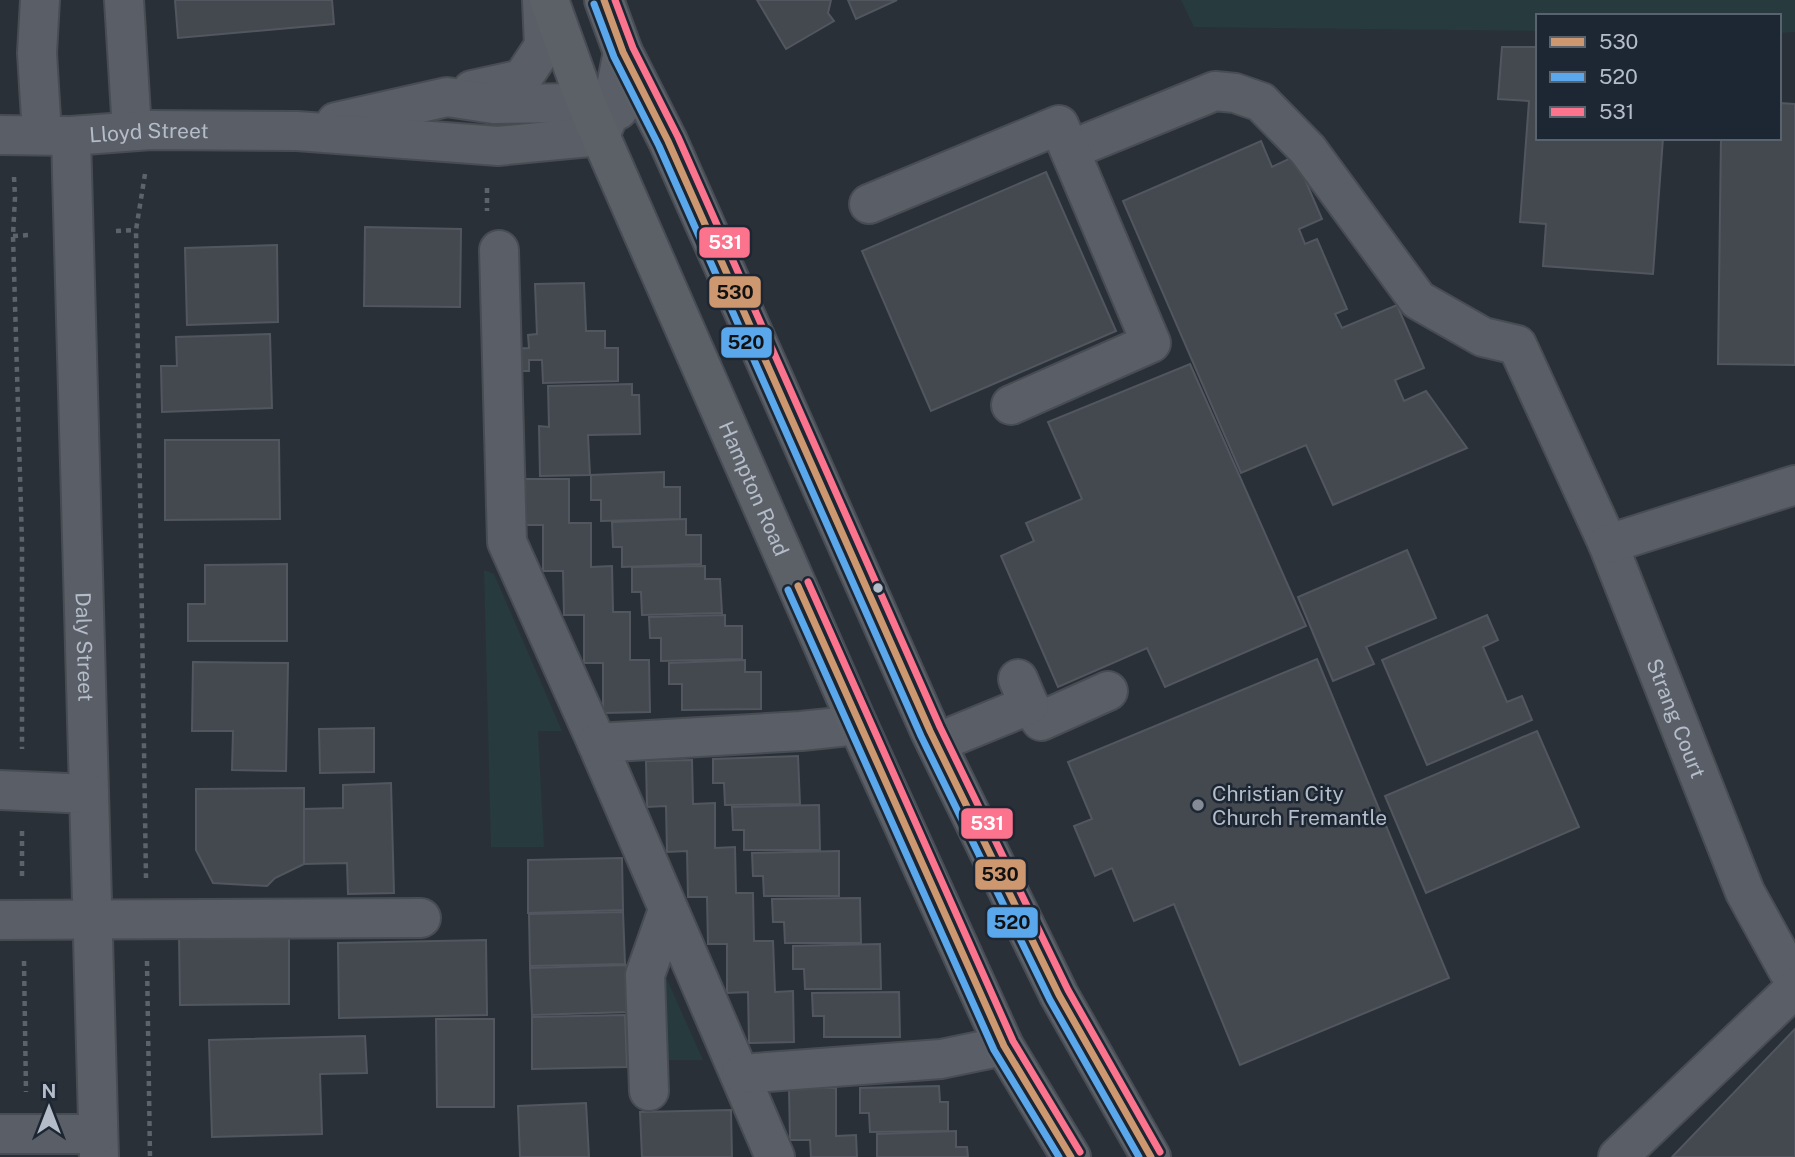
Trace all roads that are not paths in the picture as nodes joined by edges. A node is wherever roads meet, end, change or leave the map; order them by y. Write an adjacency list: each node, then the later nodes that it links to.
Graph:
1 (40, 0): 12 (street, Daly Street)
2 (124, 0): 9 (street)
3 (542, 0): 7 (street)
4 (549, 0): 8 (main road, Hampton Road)
5 (604, 0): 6 (main road)
6 (623, 52): 8 (street); 13 (main road)
7 (447, 97): 8 (street); 10 (street)
8 (599, 115): 10 (street); 13 (street); 21 (main road, Hampton Road)
9 (132, 131): 10 (street, Lloyd Street); 12 (street, Lloyd Street)
10 (297, 131)
11 (0, 135): 12 (street, Lloyd Street)
12 (57, 135): 25 (street, Daly Street)
13 (667, 141): 23 (main road)
14 (1070, 150): 15 (street); 17 (street); 19 (street, Strang Court)
15 (869, 204)
16 (499, 250): 22 (street)
17 (1011, 405)
18 (1795, 485): 19 (street)
19 (1608, 544): 30 (street, Strang Court)
20 (1108, 691): 23 (street)
21 (858, 725): 22 (street); 31 (main road, Hampton Road)
22 (597, 743): 26 (street)
23 (936, 743): 38 (main road)
24 (11, 790): 25 (street)
25 (89, 793): 27 (street, Daly Street)
26 (668, 910): 32 (street); 33 (street)
27 (92, 918): 28 (street); 29 (street); 35 (street, Daly Street)
28 (421, 918)
29 (11, 919)
30 (1795, 986): 39 (street)
31 (1004, 1046): 32 (street); 37 (main road, Hampton Road)
32 (741, 1074): 36 (street)
33 (649, 1091)
34 (13, 1134): 35 (street)
35 (99, 1146)
36 (775, 1157)
37 (1071, 1157)
38 (1152, 1157)
39 (1618, 1157)

